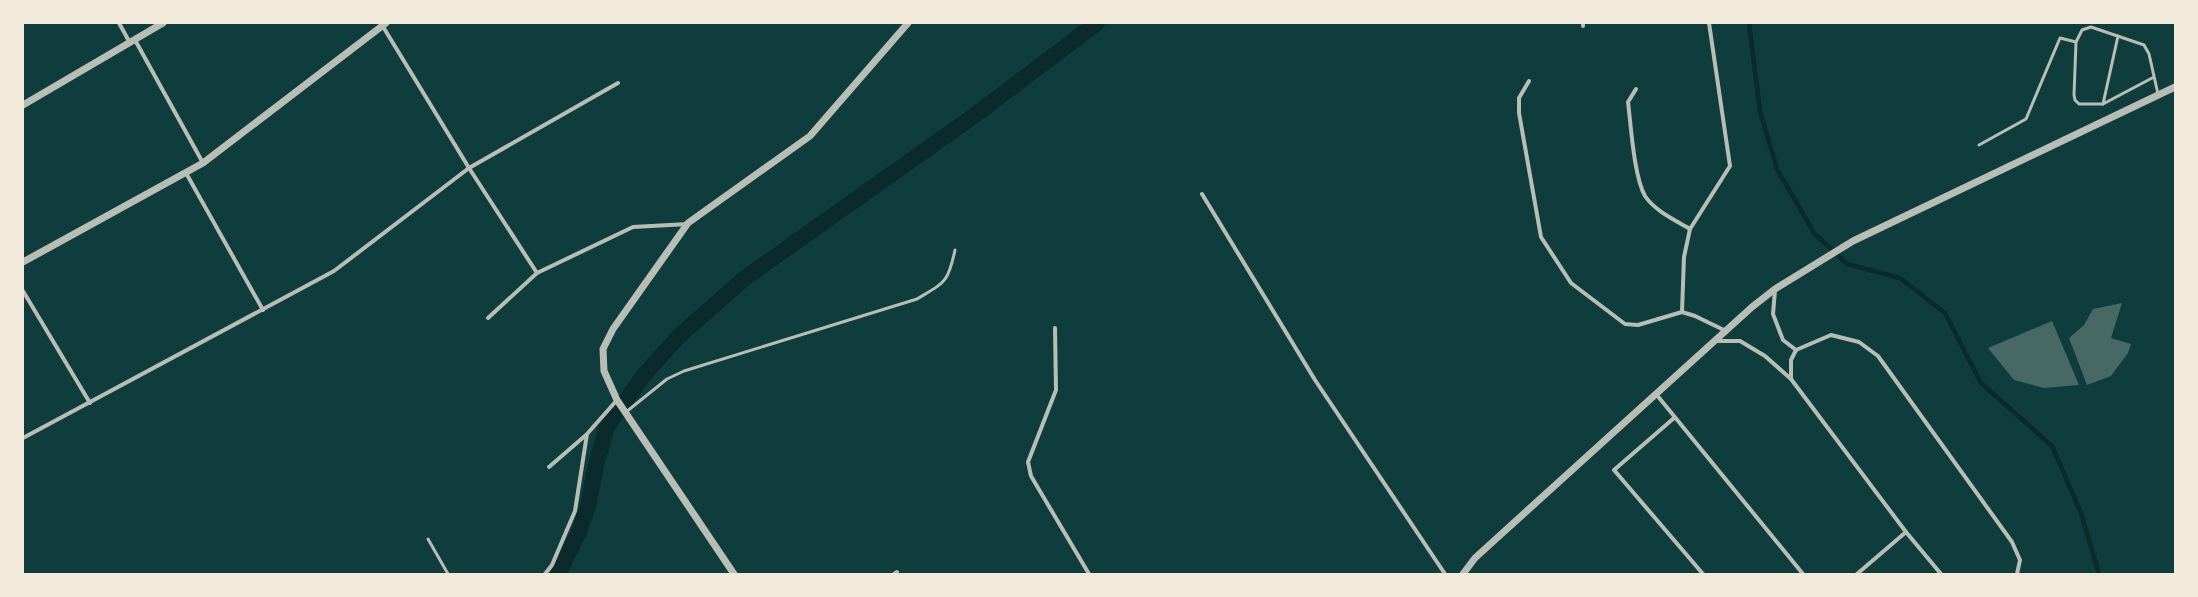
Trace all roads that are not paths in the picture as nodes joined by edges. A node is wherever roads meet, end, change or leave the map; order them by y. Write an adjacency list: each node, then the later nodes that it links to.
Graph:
1 (119, 23): 7 (street)
2 (163, 23): 7 (street)
3 (908, 23): 22 (street)
4 (1709, 23): 23 (street)
5 (383, 24): 18 (street); 19 (street)
6 (2118, 36): 8 (lane); 9 (lane); 15 (lane)
7 (132, 42): 16 (street); 18 (street)
8 (2076, 42): 15 (lane); 17 (lane)
9 (2154, 76): 14 (lane); 15 (lane)
10 (1529, 81): 30 (street)
11 (618, 83): 19 (street)
12 (2175, 87): 14 (street)
13 (1636, 89): 23 (street)
14 (2158, 95): 27 (street)
15 (2103, 104)
16 (23, 105)
17 (1979, 145)
18 (203, 163): 20 (street)
19 (469, 168): 26 (street); 29 (street)
20 (186, 173): 25 (street); 29 (street)
21 (1202, 194): 50 (street)
22 (688, 224): 26 (street); 39 (street)
23 (1690, 229): 30 (street)
24 (955, 250): 39 (lane)
25 (23, 262)
26 (537, 273): 31 (street)
27 (1775, 289): 33 (street); 35 (street)
28 (23, 291): 38 (street)
29 (263, 310): 38 (street)
30 (1682, 312): 33 (street)
31 (488, 318)
32 (1055, 328): 49 (street)
33 (1726, 331): 34 (street)
34 (1715, 341): 36 (street); 37 (street)
35 (1796, 350): 36 (street); 56 (street)
36 (1791, 379): 44 (street)
37 (1656, 394): 40 (street); 51 (street)
38 (90, 403): 42 (street)
39 (622, 406): 41 (street); 48 (street)
40 (1674, 418): 52 (street); 53 (street)
41 (587, 434): 43 (street); 47 (street)
42 (23, 438)
43 (549, 467)
44 (1906, 532): 54 (street); 55 (street)
45 (428, 539): 46 (lane)
46 (448, 574)
47 (545, 574)
48 (734, 574)
49 (1089, 574)
50 (1445, 574)
51 (1463, 574)
52 (1703, 574)
53 (1803, 574)
54 (1857, 574)
55 (1941, 574)
56 (2017, 574)

